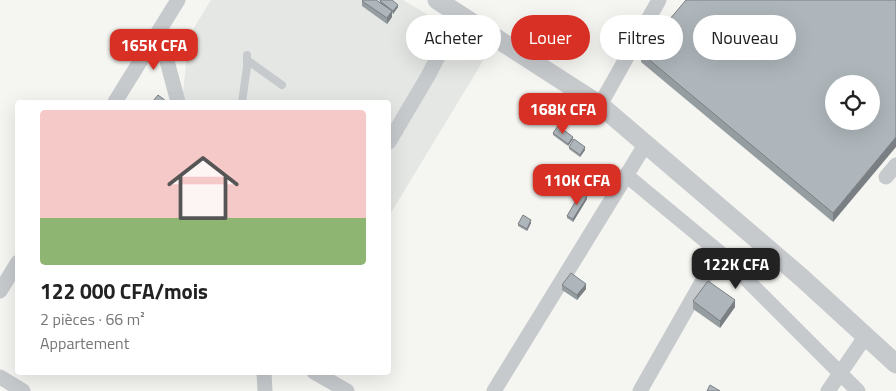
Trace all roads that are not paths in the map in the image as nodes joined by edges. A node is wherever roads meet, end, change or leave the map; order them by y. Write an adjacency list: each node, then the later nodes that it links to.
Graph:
1 (178, 0): 5 (street)
2 (437, 0): 4 (street)
3 (660, 0): 10 (street)
4 (460, 14): 10 (street); 11 (street)
5 (159, 31): 7 (street); 8 (street)
6 (282, 86): 9 (lane)
7 (116, 100)
8 (177, 100)
9 (242, 100)
10 (600, 105): 12 (street)
11 (391, 139)
12 (645, 144): 13 (street); 17 (street)
13 (626, 175): 14 (street); 26 (street)
14 (719, 252): 19 (street); 27 (street)
15 (15, 267): 16 (street)
16 (0, 291)
17 (865, 337): 18 (street); 19 (street)
18 (896, 364)
19 (840, 374): 28 (street); 29 (street)
20 (264, 375): 24 (street)
21 (319, 375): 25 (street)
22 (0, 377): 23 (street)
23 (23, 391)
24 (265, 391)
25 (346, 391)
26 (494, 391)
27 (640, 391)
28 (828, 391)
29 (858, 391)

